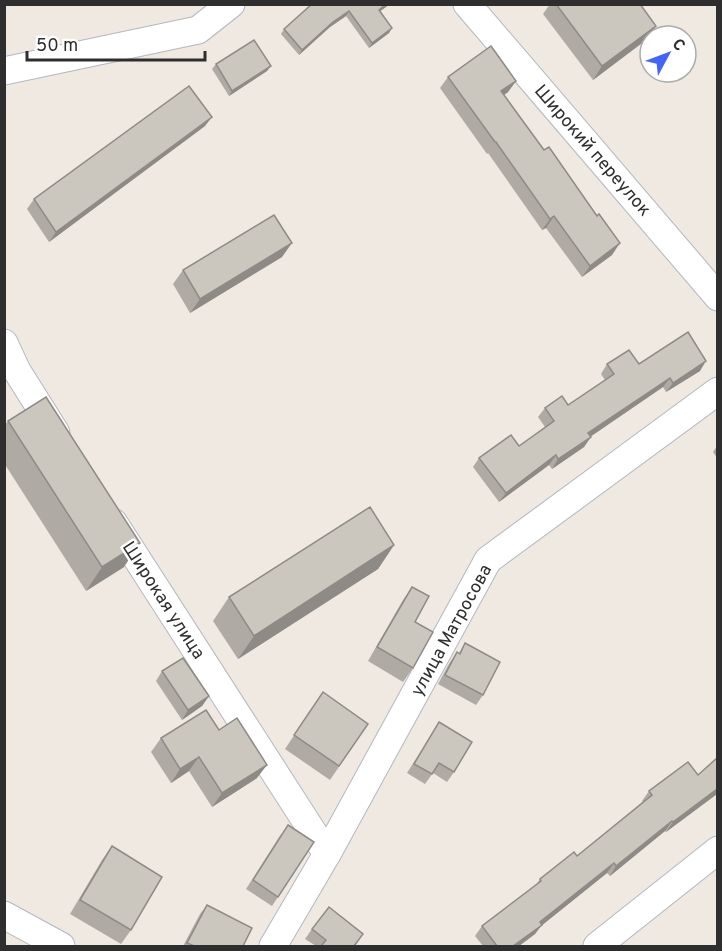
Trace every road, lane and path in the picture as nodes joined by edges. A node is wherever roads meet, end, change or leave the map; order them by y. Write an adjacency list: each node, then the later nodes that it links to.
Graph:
1 (231, 4): 3 (street)
2 (467, 4): 4 (street, Широкий переулок)
3 (4, 71)
4 (717, 297)
5 (4, 343): 7 (street)
6 (717, 391): 10 (street, улица Матросова)
7 (68, 452)
8 (101, 502): 10 (street, Широкая улица)
9 (717, 850): 14 (street)
10 (327, 854): 13 (street, улица Матросова)
11 (4, 915): 12 (street)
12 (62, 946)
13 (273, 946)
14 (597, 946)

